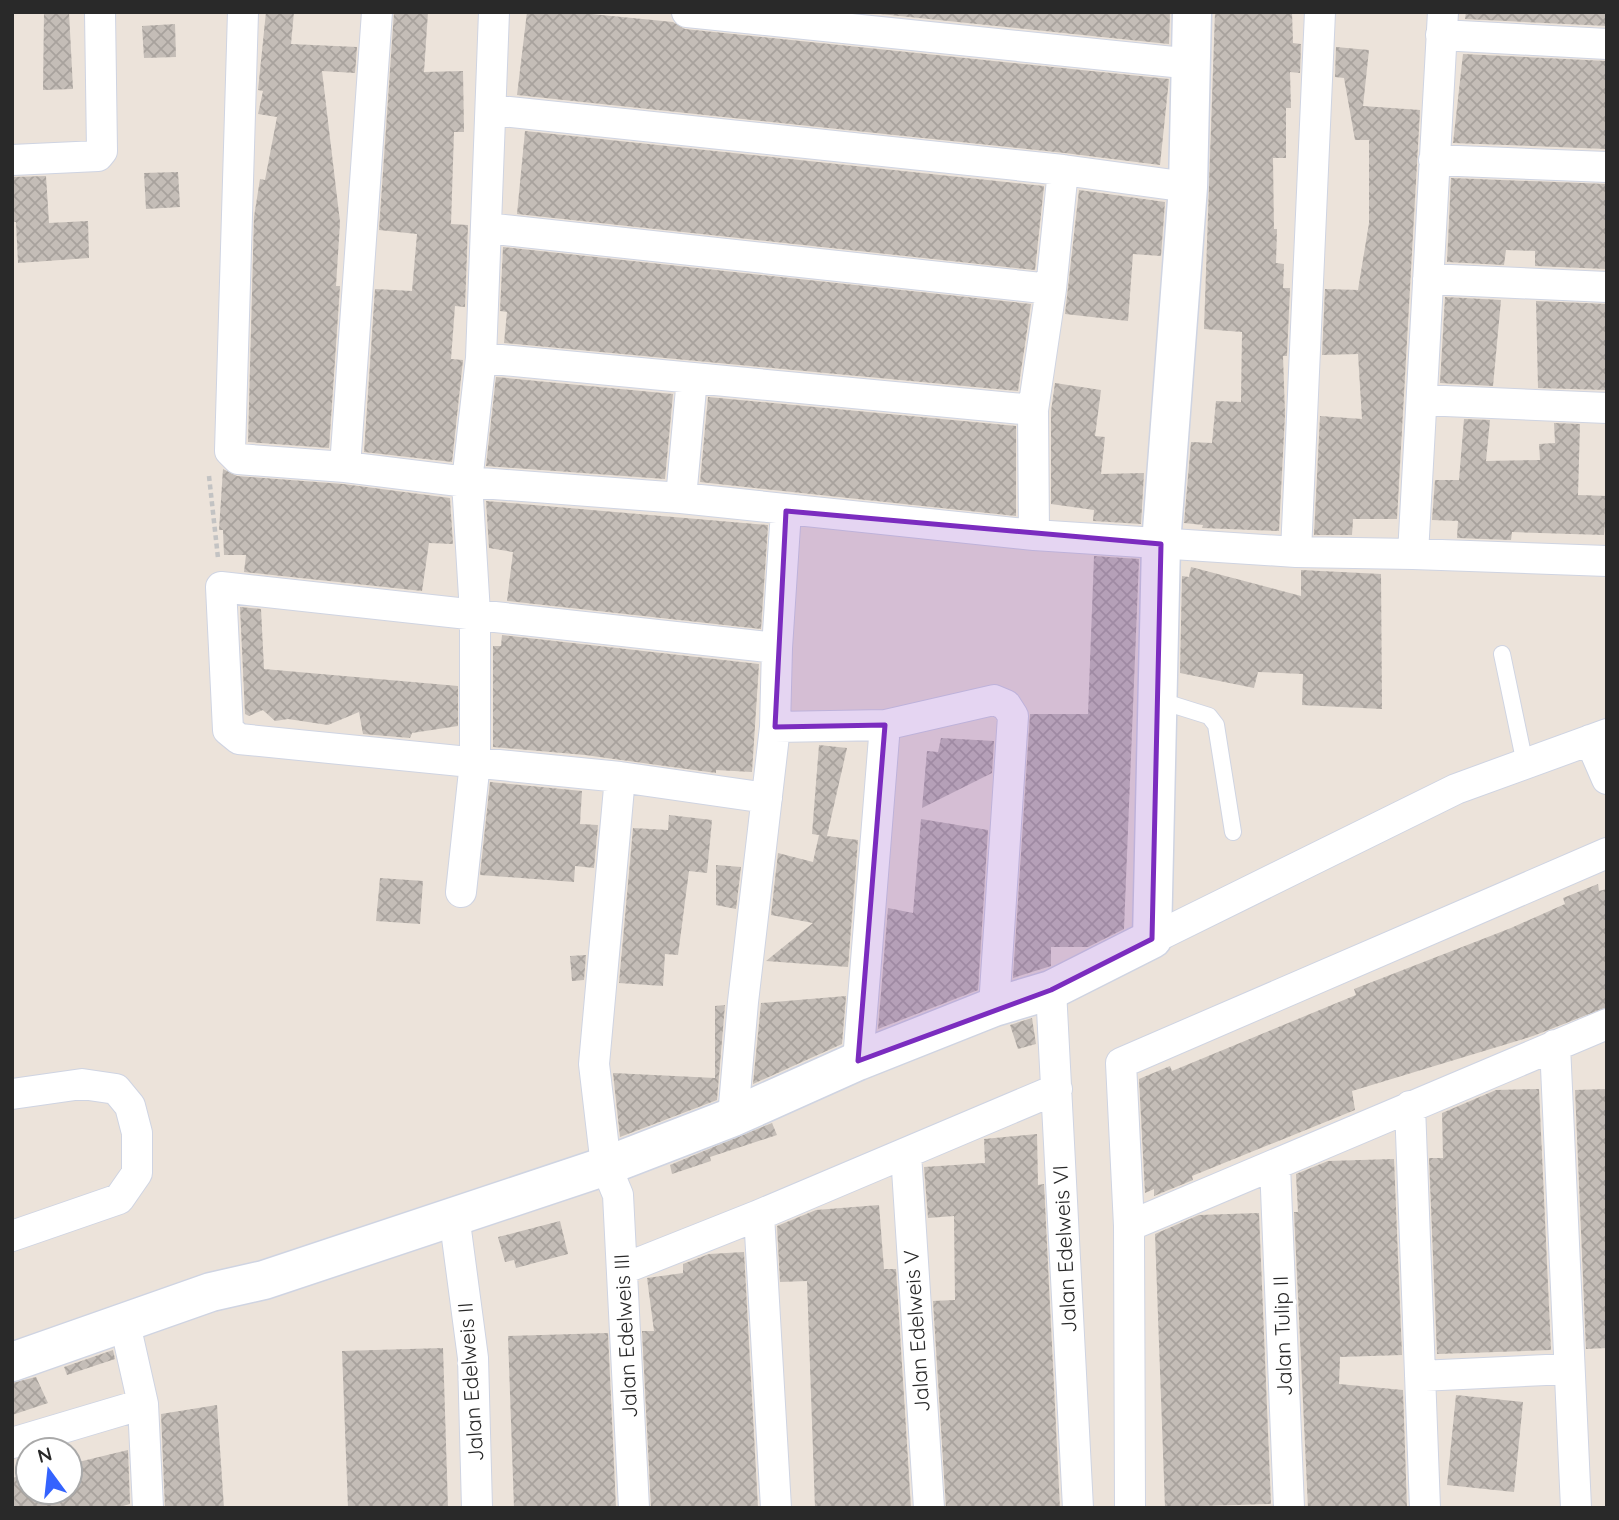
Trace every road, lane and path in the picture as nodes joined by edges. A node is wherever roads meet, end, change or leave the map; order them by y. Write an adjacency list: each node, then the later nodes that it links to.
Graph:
1 (100, 12): 12 (street)
2 (243, 12): 26 (street)
3 (377, 12): 26 (street)
4 (495, 12): 11 (street)
5 (687, 12): 10 (street)
6 (1192, 12): 10 (street)
7 (1320, 12): 32 (street)
8 (1442, 24): 9 (street); 13 (street)
9 (1607, 44)
10 (1193, 64): 16 (street)
11 (491, 110): 15 (street); 17 (street)
12 (12, 160)
13 (1434, 160): 14 (street); 18 (street)
14 (1607, 167)
15 (1063, 170): 16 (street); 20 (street)
16 (1188, 187): 31 (street)
17 (486, 228): 20 (street); 21 (street)
18 (1428, 279): 19 (street); 23 (street)
19 (1607, 287)
20 (1051, 289): 25 (street)
21 (481, 358): 22 (street); 27 (street)
22 (692, 378): 25 (street); 28 (street)
23 (1422, 400): 24 (street); 33 (street)
24 (1607, 408)
25 (1033, 410): 30 (street)
26 (345, 467): 27 (street)
27 (467, 482): 28 (street); 35 (street)
28 (681, 498): 29 (street)
29 (786, 511): 30 (street); 36 (street)
30 (1034, 535): 31 (street)
31 (1161, 544): 32 (street); 38 (street)
32 (1296, 552): 33 (street)
33 (1413, 554): 34 (street)
34 (1607, 561)
35 (475, 613): 36 (street); 42 (street); 42 (street)
36 (777, 648): 40 (street)
37 (1502, 654): 43 (lane)
38 (1170, 703): 46 (lane); 49 (street)
39 (884, 724): 40 (street); 51 (street); 54 (street)
40 (775, 727): 45 (street)
41 (1600, 753): 43 (street)
42 (475, 762): 44 (street); 48 (street)
43 (1525, 764): 49 (street)
44 (620, 777): 45 (street); 61 (street, Jalan Edelweis III)
45 (768, 798): 58 (street)
46 (1233, 832)
47 (1607, 853): 63 (street)
48 (461, 892)
49 (1152, 939): 50 (street)
50 (1052, 998): 51 (street); 55 (street, Jalan Edelweis VI)
51 (994, 1007): 54 (street)
52 (1607, 1024): 53 (street)
53 (1555, 1045): 57 (street); 69 (street)
54 (858, 1061): 58 (street)
55 (1057, 1080): 59 (street); 78 (street, Jalan Edelweis VI)
56 (12, 1094): 64 (street)
57 (1410, 1106): 60 (street); 70 (street)
58 (733, 1117): 61 (street)
59 (906, 1154): 62 (street); 77 (street, Jalan Edelweis V)
60 (1275, 1165): 63 (street); 80 (street, Jalan Tulip II)
61 (612, 1181): 65 (street); 66 (street, Jalan Edelweis III)
62 (759, 1215): 66 (street); 76 (street)
63 (1129, 1226): 79 (street)
64 (12, 1236)
65 (457, 1238): 67 (street); 74 (street, Jalan Edelweis II)
66 (622, 1259): 75 (street, Jalan Edelweis III)
67 (125, 1324): 68 (street); 71 (street)
68 (12, 1362)
69 (1568, 1369): 70 (street); 82 (street)
70 (1420, 1376): 81 (street)
71 (143, 1404): 72 (street); 73 (street)
72 (12, 1443)
73 (148, 1508)
74 (477, 1508)
75 (634, 1508)
76 (776, 1508)
77 (929, 1508)
78 (1078, 1508)
79 (1130, 1508)
80 (1290, 1508)
81 (1425, 1508)
82 (1577, 1508)

